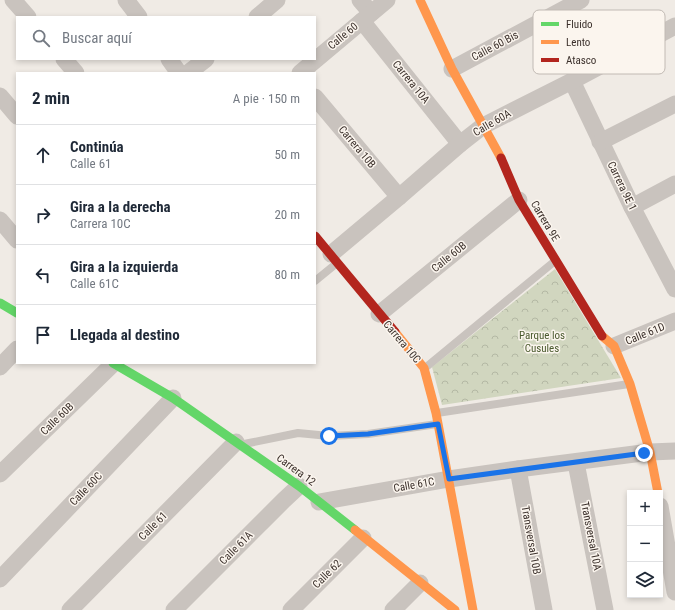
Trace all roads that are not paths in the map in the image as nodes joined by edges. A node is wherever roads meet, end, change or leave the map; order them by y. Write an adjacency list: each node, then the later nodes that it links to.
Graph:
1 (5, 0): 7 (street)
2 (13, 0): 10 (street)
3 (278, 0): 11 (street)
4 (387, 0): 9 (street, Calle 60)
5 (581, 0): 8 (street, Calle 60 Bis)
6 (426, 2): 20 (street, Carrera 9E)
7 (0, 4)
8 (562, 10)
9 (364, 11): 15 (street, Calle 60); 33 (street, Carrera 10A)
10 (27, 16)
11 (258, 16)
12 (533, 25): 20 (street, Calle 60 Bis)
13 (675, 26): 14 (street, Calle 60A)
14 (665, 31)
15 (316, 58)
16 (65, 60): 21 (street)
17 (170, 60): 22 (street)
18 (205, 60): 23 (street)
19 (313, 60): 24 (street, Calle 60)
20 (452, 68): 31 (street, Carrera 9E)
21 (75, 72)
22 (178, 72)
23 (189, 72)
24 (301, 72)
25 (585, 74): 26 (street, Calle 60A)
26 (572, 81): 31 (street, Calle 60A); 32 (street, Carrera 9E 1)
27 (0, 96): 30 (street)
28 (316, 98): 35 (street, Carrera 10B)
29 (675, 104): 32 (street)
30 (16, 115)
31 (483, 126): 33 (street, Calle 60A); 36 (street, Carrera 9E)
32 (600, 142): 37 (street, Carrera 9E 1)
33 (460, 144): 35 (street, Calle 60A)
34 (675, 184): 37 (street)
35 (399, 197): 41 (street, Calle 60A)
36 (519, 200): 42 (street, Carrera 9E); 48 (street, Calle 60B)
37 (632, 208): 43 (street, Carrera 9E 1)
38 (0, 220): 40 (street)
39 (316, 237): 41 (street, Carrera 10C)
40 (16, 239)
41 (334, 258): 44 (lane, Calle 60A); 48 (street, Carrera 10C)
42 (555, 261): 50 (street, Carrera 9E); 55 (lane)
43 (670, 268): 45 (street, Carrera 9E 1)
44 (316, 280)
45 (675, 289)
46 (0, 303): 47 (street)
47 (16, 312)
48 (379, 314): 55 (street, Carrera 10C)
49 (675, 321): 50 (street, Calle 61D)
50 (614, 346): 56 (street, Carrera 9E)
51 (16, 350): 54 (street)
52 (113, 364): 65 (street, Calle 60B)
53 (116, 364): 57 (street, Carrera 12)
54 (0, 367)
55 (424, 368): 58 (street, Carrera 10C)
56 (630, 384): 58 (lane); 62 (street, Carrera 9E)
57 (173, 398): 60 (street, Carrera 12); 72 (street, Calle 60C)
58 (436, 413): 59 (street, Carrera 10C)
59 (438, 424): 60 (lane); 66 (street, Carrera 10C)
60 (238, 443): 67 (street, Carrera 12); 75 (street, Calle 61)
61 (675, 451): 62 (street, Calle 61C)
62 (650, 452): 63 (street, Calle 61C); 68 (street, Carrera 9E)
63 (576, 463): 64 (street, Calle 61C); 82 (street, Transversal 10A)
64 (518, 469): 66 (street, Calle 61C); 81 (street, Transversal 10B)
65 (0, 474)
66 (449, 479): 69 (street, Calle 61C); 80 (street, Carrera 10C)
67 (299, 486): 69 (street, Carrera 12); 76 (street, Calle 61A)
68 (657, 490)
69 (319, 502): 71 (street, Carrera 12)
70 (663, 523): 74 (street)
71 (363, 538): 73 (street, Carrera 12); 77 (street, Calle 62)
72 (0, 579)
73 (420, 583): 78 (street); 79 (street, Carrera 12)
74 (675, 592)
75 (70, 610)
76 (174, 610)
77 (291, 610)
78 (393, 610)
79 (455, 610)
80 (473, 610)
81 (544, 610)
82 (605, 610)

